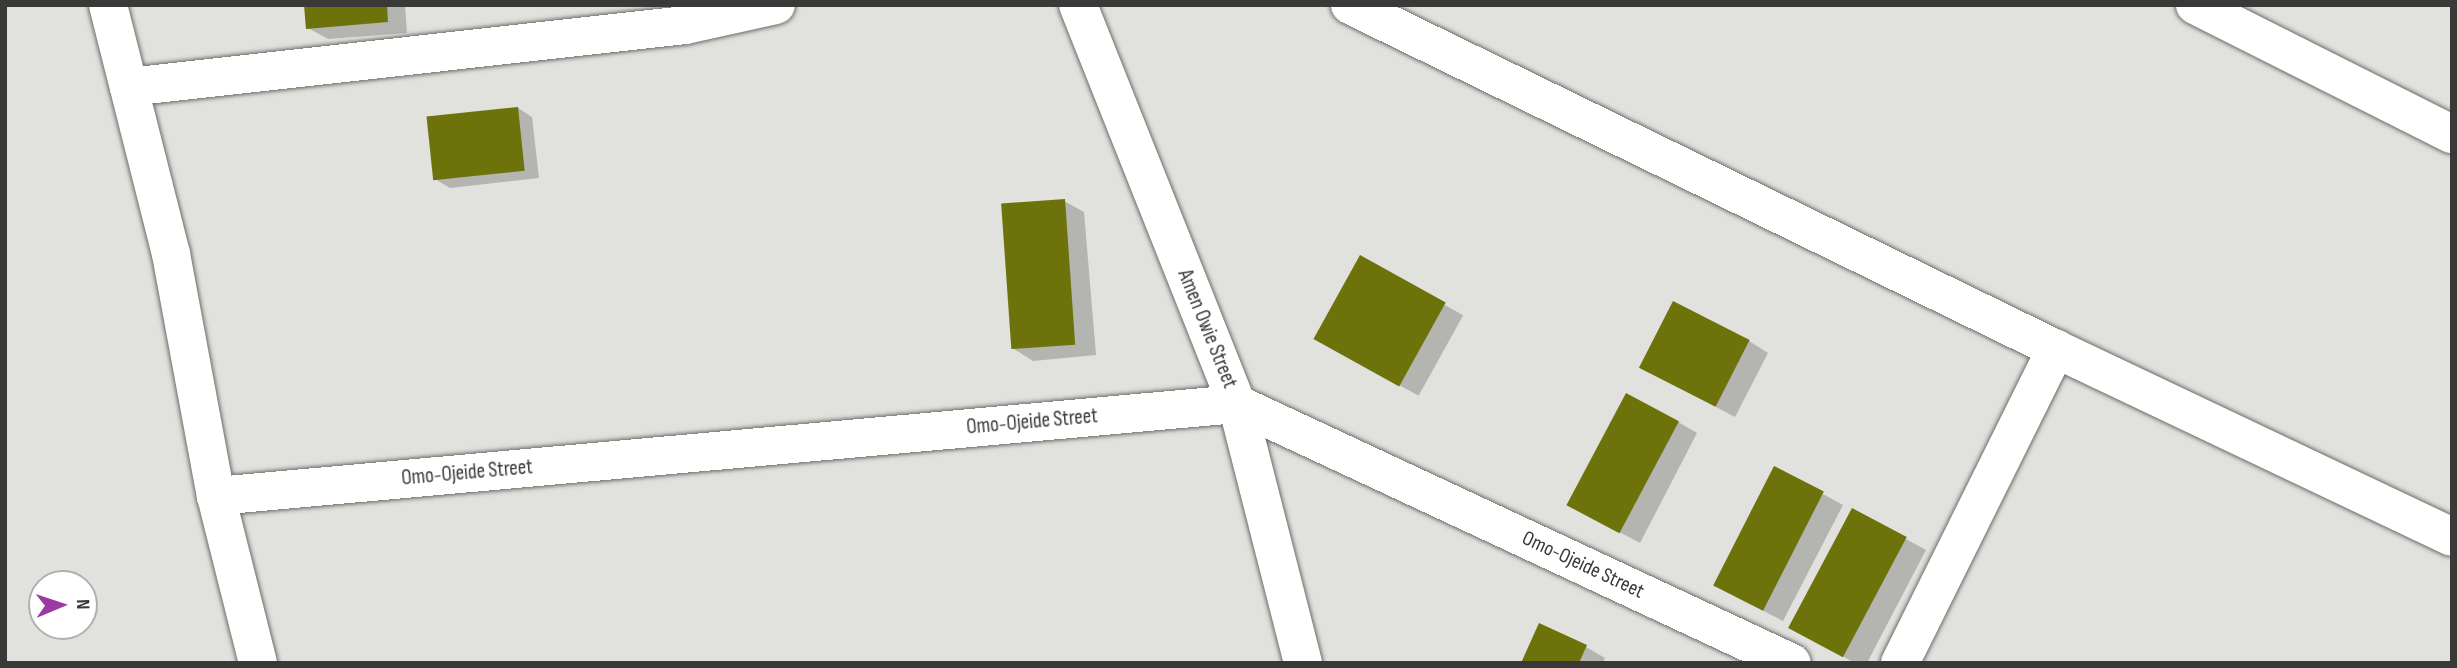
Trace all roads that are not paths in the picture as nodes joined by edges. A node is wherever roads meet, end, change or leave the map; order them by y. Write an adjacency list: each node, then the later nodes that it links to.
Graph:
1 (108, 5): 6 (street)
2 (776, 5): 6 (street)
3 (1078, 5): 9 (street, Amen Owie Street)
4 (1350, 5): 8 (street)
5 (2195, 5): 7 (street)
6 (129, 87): 10 (street)
7 (2452, 134)
8 (2056, 349): 11 (street); 15 (street)
9 (1237, 404): 10 (street, Omo-Ojeide Street); 13 (street, Amen Owie Street); 14 (street, Omo-Ojeide Street)
10 (216, 496): 12 (street)
11 (2452, 537)
12 (258, 663)
13 (1303, 663)
14 (1792, 663)
15 (1900, 663)

